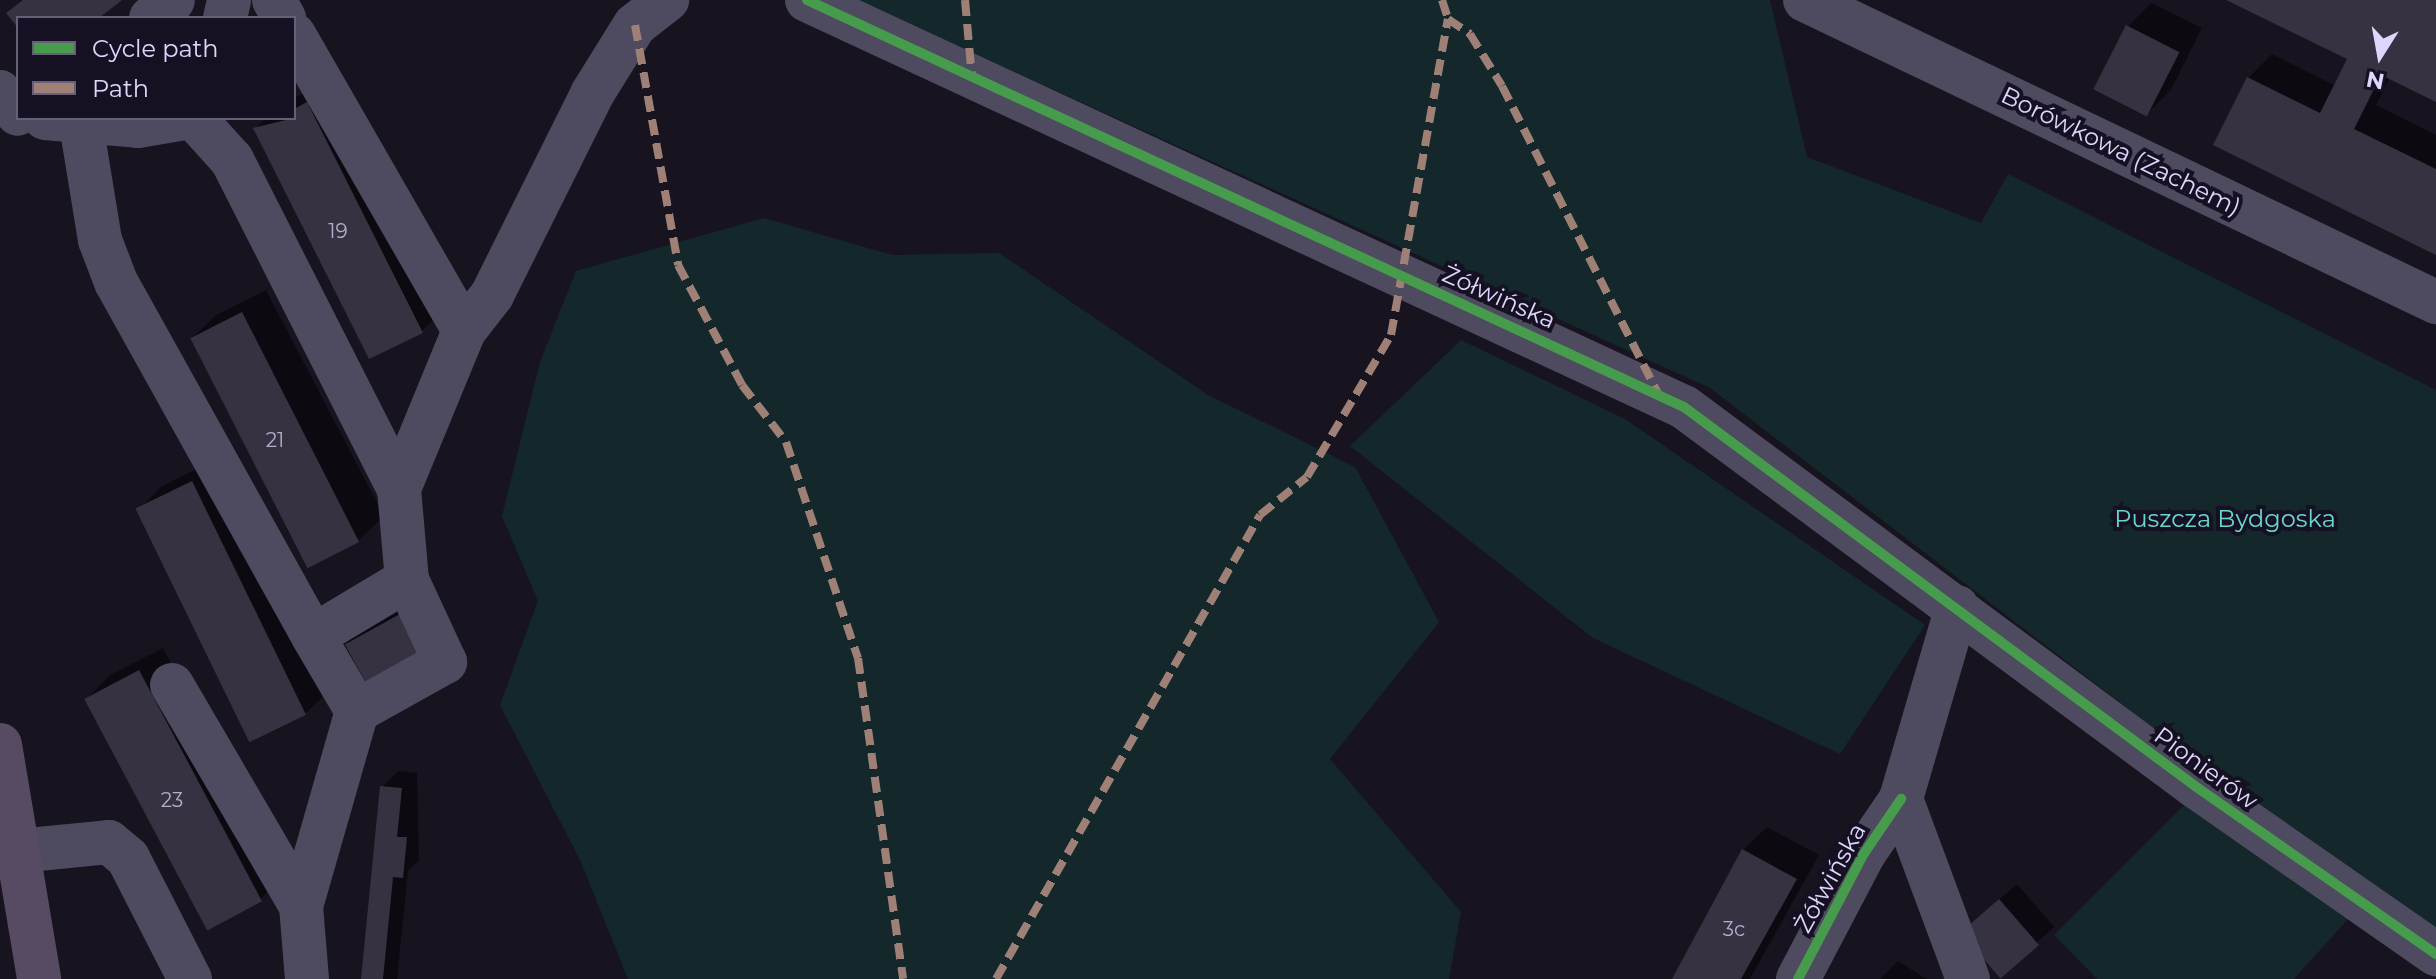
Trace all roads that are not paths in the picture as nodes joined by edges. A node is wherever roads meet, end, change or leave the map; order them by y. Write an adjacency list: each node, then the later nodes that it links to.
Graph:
1 (173, 0): 5 (street)
2 (807, 0): 13 (street, Żółwińska)
3 (1805, 0): 9 (street, Borówkowa (Zachem))
4 (644, 8): 10 (street)
5 (153, 16)
6 (296, 38): 10 (street)
7 (29, 120): 14 (street)
8 (196, 120): 11 (street)
9 (2436, 302)
10 (464, 331): 11 (street)
11 (399, 489): 12 (street)
12 (407, 580): 14 (street); 16 (street)
13 (1957, 607): 18 (street, Żółwińska); 21 (street, Pionierów)
14 (313, 636): 16 (street)
15 (172, 685): 20 (street)
16 (357, 711): 20 (street)
17 (0, 745): 19 (main road)
18 (1901, 799): 25 (street, Żółwińska); 26 (street)
19 (18, 851): 22 (main road); 23 (street)
20 (301, 906): 24 (street)
21 (2436, 954)
22 (39, 979)
23 (190, 979)
24 (307, 979)
25 (1798, 979)
26 (1968, 979)

